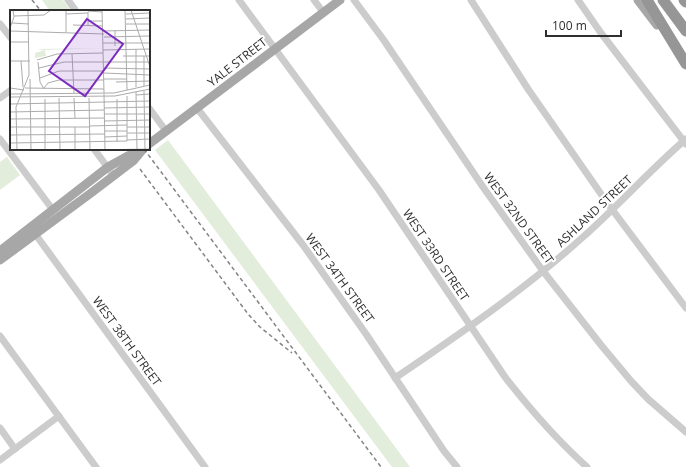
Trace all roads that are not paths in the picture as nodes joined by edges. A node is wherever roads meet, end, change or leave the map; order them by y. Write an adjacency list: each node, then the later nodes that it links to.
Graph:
1 (68, 0): 11 (street)
2 (239, 0): 16 (street, WEST 33RD STREET)
3 (314, 0): 12 (street)
4 (340, 0): 12 (main road, YALE STREET)
5 (354, 0): 36 (street, WEST 32ND STREET)
6 (471, 0): 33 (street)
7 (578, 0): 24 (street)
8 (638, 0): 17 (main road)
9 (647, 0): 17 (highway)
10 (663, 0): 14 (highway)
11 (75, 10)
12 (323, 12): 16 (main road, YALE STREET)
13 (0, 24): 15 (street)
14 (686, 31)
15 (10, 37)
16 (275, 48): 20 (main road, YALE STREET); 38 (street, WEST 33RD STREET)
17 (686, 64)
18 (10, 91): 19 (street)
19 (0, 98)
20 (197, 108): 22 (main road, YALE STREET); 40 (street, WEST 34TH STREET)
21 (150, 109): 22 (street)
22 (166, 131): 25 (main road, YALE STREET)
23 (0, 139): 32 (street)
24 (685, 141): 33 (street, ASHLAND STREET)
25 (150, 143)
26 (95, 150): 28 (street)
27 (142, 150): 28 (main road); 29 (main road)
28 (108, 167): 29 (street); 30 (main road)
29 (114, 176): 31 (main road)
30 (86, 185): 31 (main road); 32 (main road)
31 (91, 193): 34 (main road)
32 (53, 210): 34 (main road)
33 (612, 210): 36 (street, ASHLAND STREET); 37 (street)
34 (33, 231): 35 (main road); 47 (street, WEST 38TH STREET)
35 (1, 256)
36 (543, 271): 38 (street, ASHLAND STREET); 43 (street, WEST 32ND STREET)
37 (686, 308)
38 (471, 327): 40 (street, ASHLAND STREET); 49 (street, WEST 33RD STREET)
39 (0, 336): 41 (street)
40 (395, 378): 48 (street, WEST 34TH STREET)
41 (59, 416): 44 (street); 46 (street)
42 (0, 428): 44 (street)
43 (686, 432)
44 (15, 449): 45 (street)
45 (0, 460)
46 (96, 467)
47 (205, 467)
48 (457, 467)
49 (587, 467)

